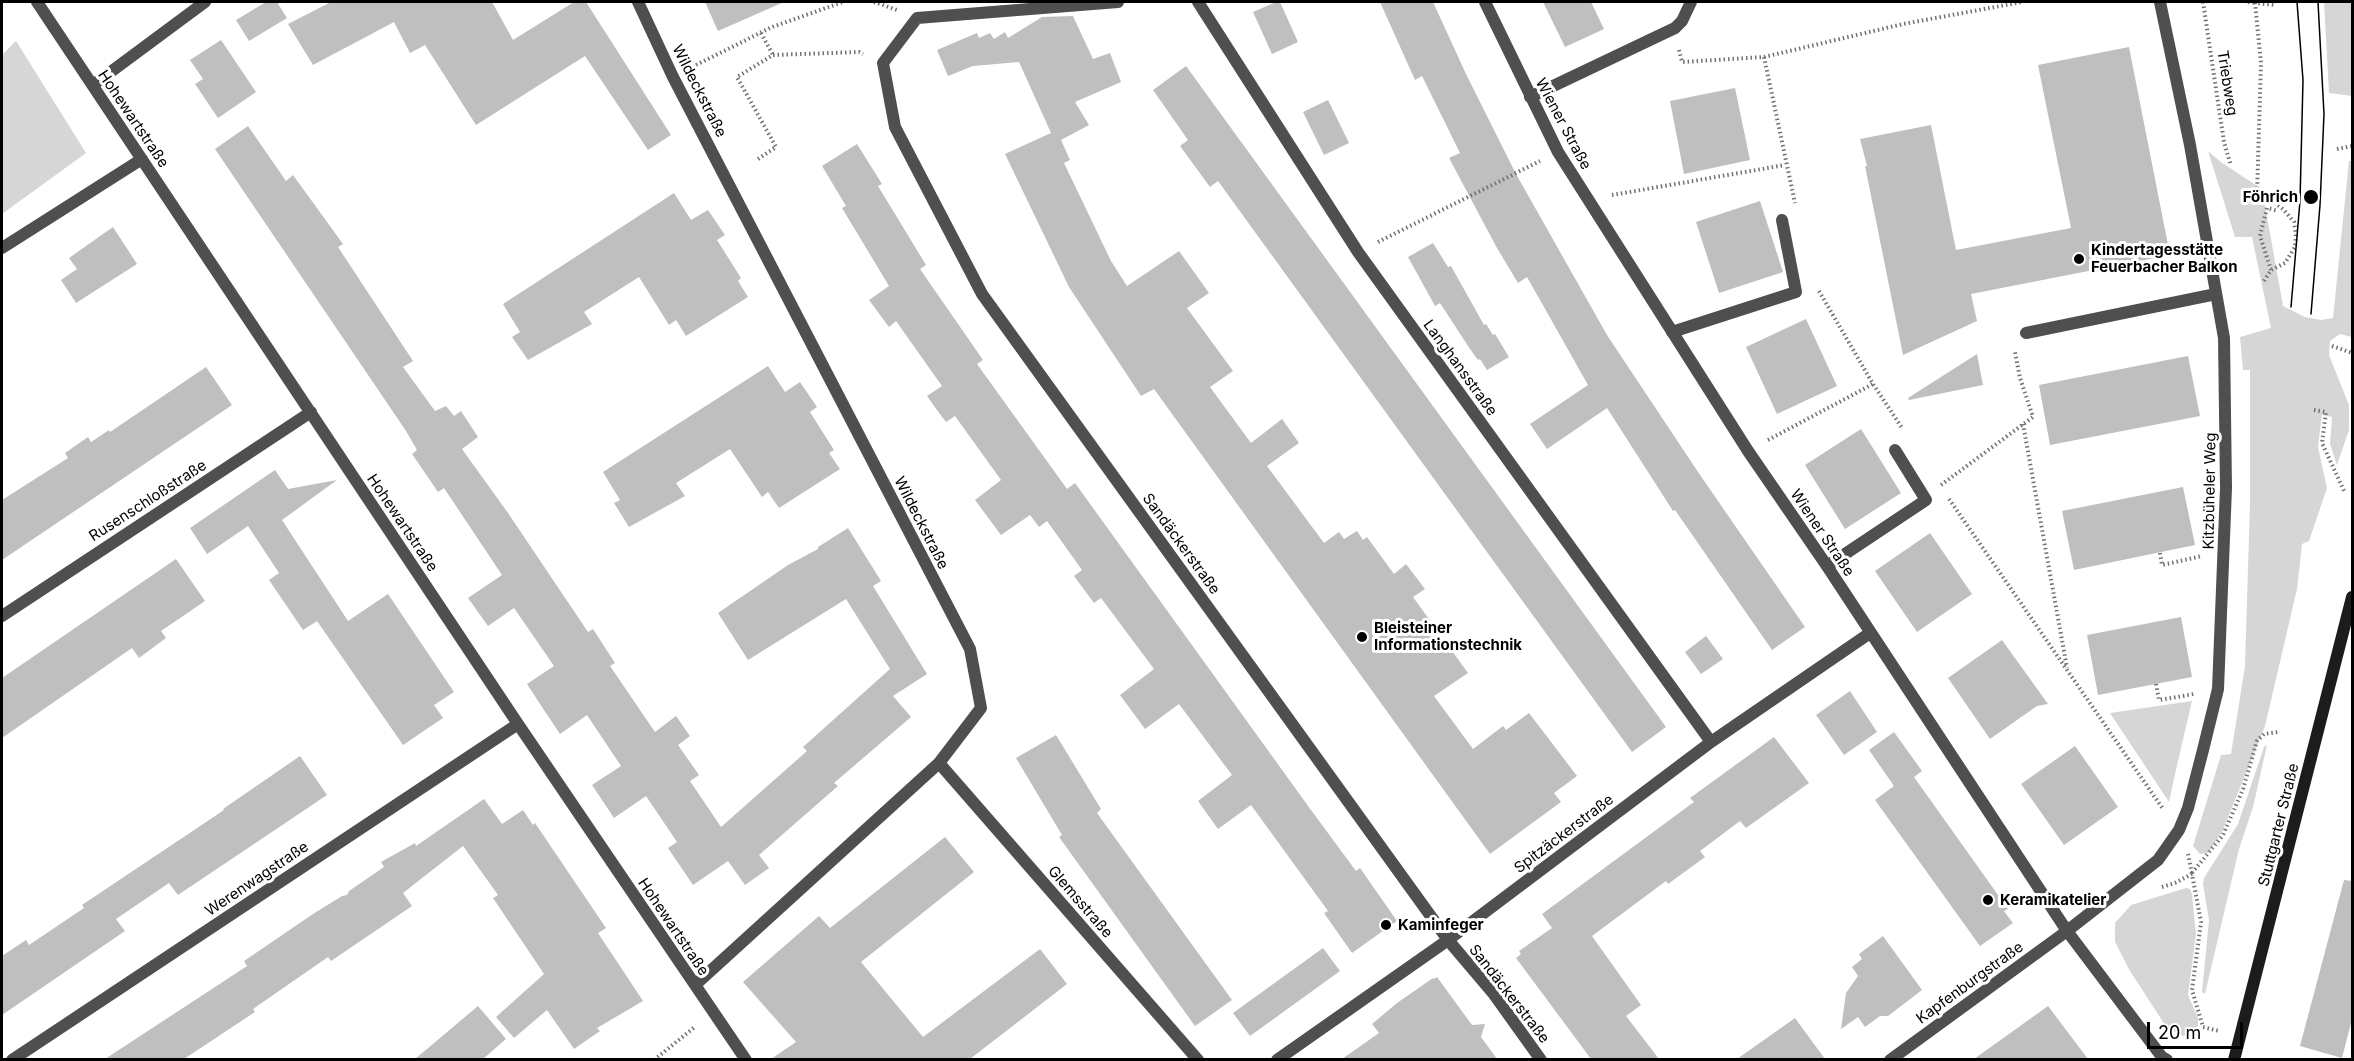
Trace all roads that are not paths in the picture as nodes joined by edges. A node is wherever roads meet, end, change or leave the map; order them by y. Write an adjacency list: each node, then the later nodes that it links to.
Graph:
1 (37, 2): 9 (street, Hohewartstraße)
2 (205, 2): 9 (street)
3 (638, 2): 25 (street, Wildeckstraße)
4 (1118, 2): 27 (street, Sandäckerstraße)
5 (1197, 2): 24 (street, Langhansstraße)
6 (1485, 2): 10 (street, Wiener Straße)
7 (1691, 2): 10 (street)
8 (2160, 2): 14 (street, Kitzbüheler Weg)
9 (93, 85): 11 (street, Hohewartstraße)
10 (1530, 97): 15 (street, Wiener Straße)
11 (142, 159): 13 (street); 17 (street, Hohewartstraße)
12 (1782, 220): 15 (street)
13 (2, 248)
14 (2216, 294): 16 (street); 26 (street, Kitzbüheler Weg)
15 (1672, 332): 19 (street, Wiener Straße)
16 (2026, 333)
17 (311, 412): 21 (street, Rusenschloßstraße); 23 (street, Hohewartstraße)
18 (1895, 450): 19 (street)
19 (1827, 566): 22 (street, Wiener Straße)
20 (2352, 597): 36 (main road, Stuttgarter Straße)
21 (2, 616)
22 (1870, 633): 24 (street, Spitzäckerstraße); 26 (street, Wiener Straße)
23 (518, 724): 28 (street, Hohewartstraße); 29 (street, Werenwagstraße)
24 (1712, 742): 27 (street, Spitzäckerstraße)
25 (939, 763): 28 (street, Wildeckstraße); 31 (street, Glemsstraße)
26 (2067, 931): 34 (street, Kapfenburgstraße); 35 (street, Wiener Straße)
27 (1448, 940): 32 (street, Spitzäckerstraße); 33 (street, Sandäckerstraße)
28 (695, 985): 30 (street, Hohewartstraße)
29 (12, 1059)
30 (746, 1059)
31 (1198, 1059)
32 (1277, 1059)
33 (1541, 1059)
34 (1890, 1059)
35 (2167, 1059)
36 (2234, 1059)

